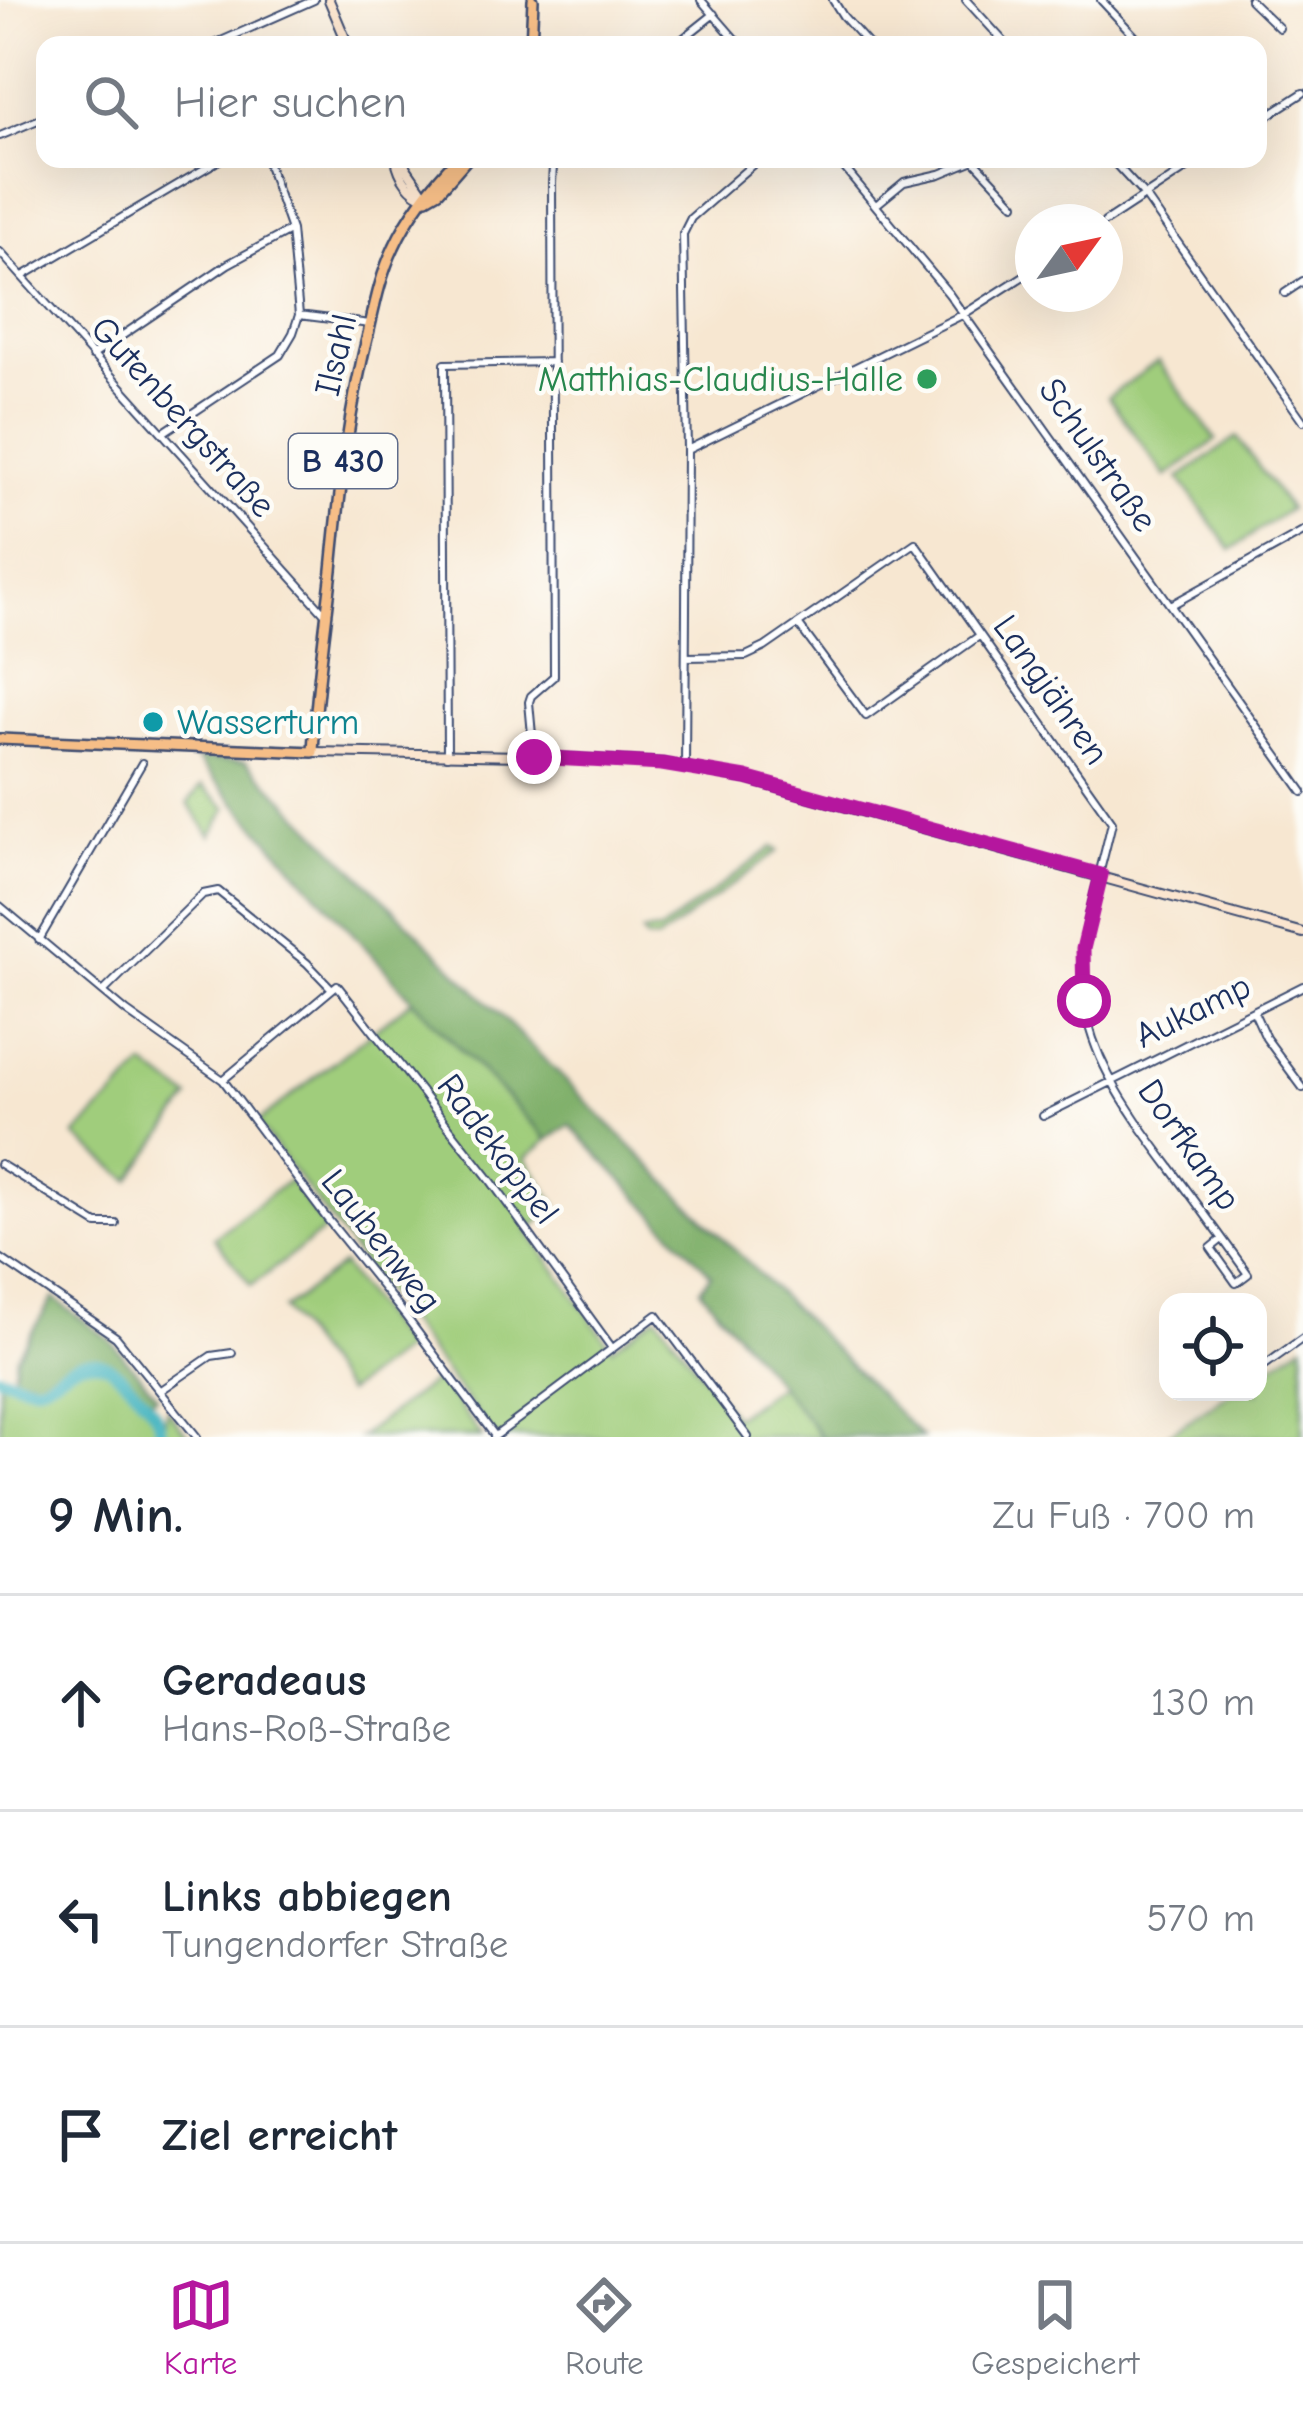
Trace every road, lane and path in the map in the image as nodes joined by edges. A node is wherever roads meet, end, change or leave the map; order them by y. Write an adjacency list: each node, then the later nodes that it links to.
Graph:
1 (314, 0): 11 (street)
2 (329, 0): 12 (main road)
3 (533, 0): 13 (main road)
4 (701, 0): 9 (street)
5 (833, 0): 16 (street)
6 (966, 0): 17 (street)
7 (1101, 0): 18 (street)
8 (1250, 0): 10 (street)
9 (714, 14): 14 (street); 15 (street)
10 (1280, 28)
11 (232, 36)
12 (344, 36)
13 (531, 36)
14 (686, 36)
15 (732, 36)
16 (861, 36)
17 (999, 36)
18 (1135, 36)
19 (1303, 93): 20 (street)
20 (1267, 116)
21 (36, 121): 22 (street)
22 (0, 136)
23 (206, 168): 45 (street)
24 (269, 168): 43 (street)
25 (398, 168): 39 (main road)
26 (407, 168): 37 (main road)
27 (449, 168): 36 (main road, B 430)
28 (459, 168): 39 (main road, B 430)
29 (553, 168): 53 (street)
30 (749, 168): 56 (street)
31 (845, 168): 41 (street, Schulstraße)
32 (954, 168): 41 (street)
33 (982, 168): 40 (street)
34 (1119, 168): 38 (street)
35 (1187, 168): 38 (street)
36 (442, 175): 37 (main road); 39 (main road, B 430)
37 (416, 178): 39 (main road)
38 (1145, 196): 42 (street); 54 (street)
39 (427, 198): 51 (main road, Ilsahl / B 430)
40 (1015, 204)
41 (876, 205): 49 (street, Schulstraße)
42 (1123, 210)
43 (292, 230): 50 (street); 52 (street)
44 (0, 252): 45 (street, Gutenbergstraße)
45 (22, 276): 52 (street, Gutenbergstraße)
46 (1015, 281): 49 (street)
47 (1303, 281): 48 (street)
48 (1285, 293)
49 (964, 314): 56 (street); 58 (street, Schulstraße)
50 (299, 315): 51 (street); 55 (street)
51 (370, 323): 59 (main road, Ilsahl / B 430)
52 (92, 356): 55 (street, Gutenbergstraße)
53 (553, 362): 65 (street); 66 (street)
54 (1303, 421)
55 (164, 433): 59 (street, Gutenbergstraße)
56 (687, 450): 62 (street)
57 (1303, 532): 58 (street)
58 (1171, 605): 69 (street, Schulstraße)
59 (327, 616): 64 (main road, Ilsahl / B 430)
60 (798, 625): 61 (street); 61 (street, Langjähren); 62 (street)
61 (980, 636): 70 (street, Langjähren)
62 (686, 658): 68 (street)
63 (0, 739): 64 (main road)
64 (313, 752): 65 (main road)
65 (447, 756): 66 (main road)
66 (534, 757): 68 (main road)
67 (142, 763): 73 (street)
68 (685, 768): 70 (main road)
69 (1303, 792)
70 (1101, 875): 72 (main road); 79 (street, Langjähren)
71 (0, 906): 73 (street, Laubenweg)
72 (1303, 933)
73 (39, 940): 76 (street, Laubenweg)
74 (1303, 986): 77 (street, Aukamp)
75 (335, 987): 76 (street, Radekoppel); 78 (street); 87 (street, Radekoppel)
76 (103, 992): 78 (street, Laubenweg)
77 (1254, 1012): 79 (street, Aukamp); 80 (street)
78 (223, 1079): 92 (street, Laubenweg)
79 (1112, 1082): 81 (street, Aukamp); 84 (street, Dorfkamp)
80 (1303, 1088)
81 (1042, 1116)
82 (0, 1164): 83 (street)
83 (116, 1224)
84 (1222, 1239): 84 (street, Dorfkamp)
85 (0, 1258): 90 (street)
86 (1303, 1338): 89 (street)
87 (612, 1348): 92 (street); 93 (street)
88 (232, 1352): 90 (street)
89 (1267, 1364)
90 (160, 1391): 91 (street)
91 (197, 1437)
92 (494, 1437)
93 (748, 1437)

